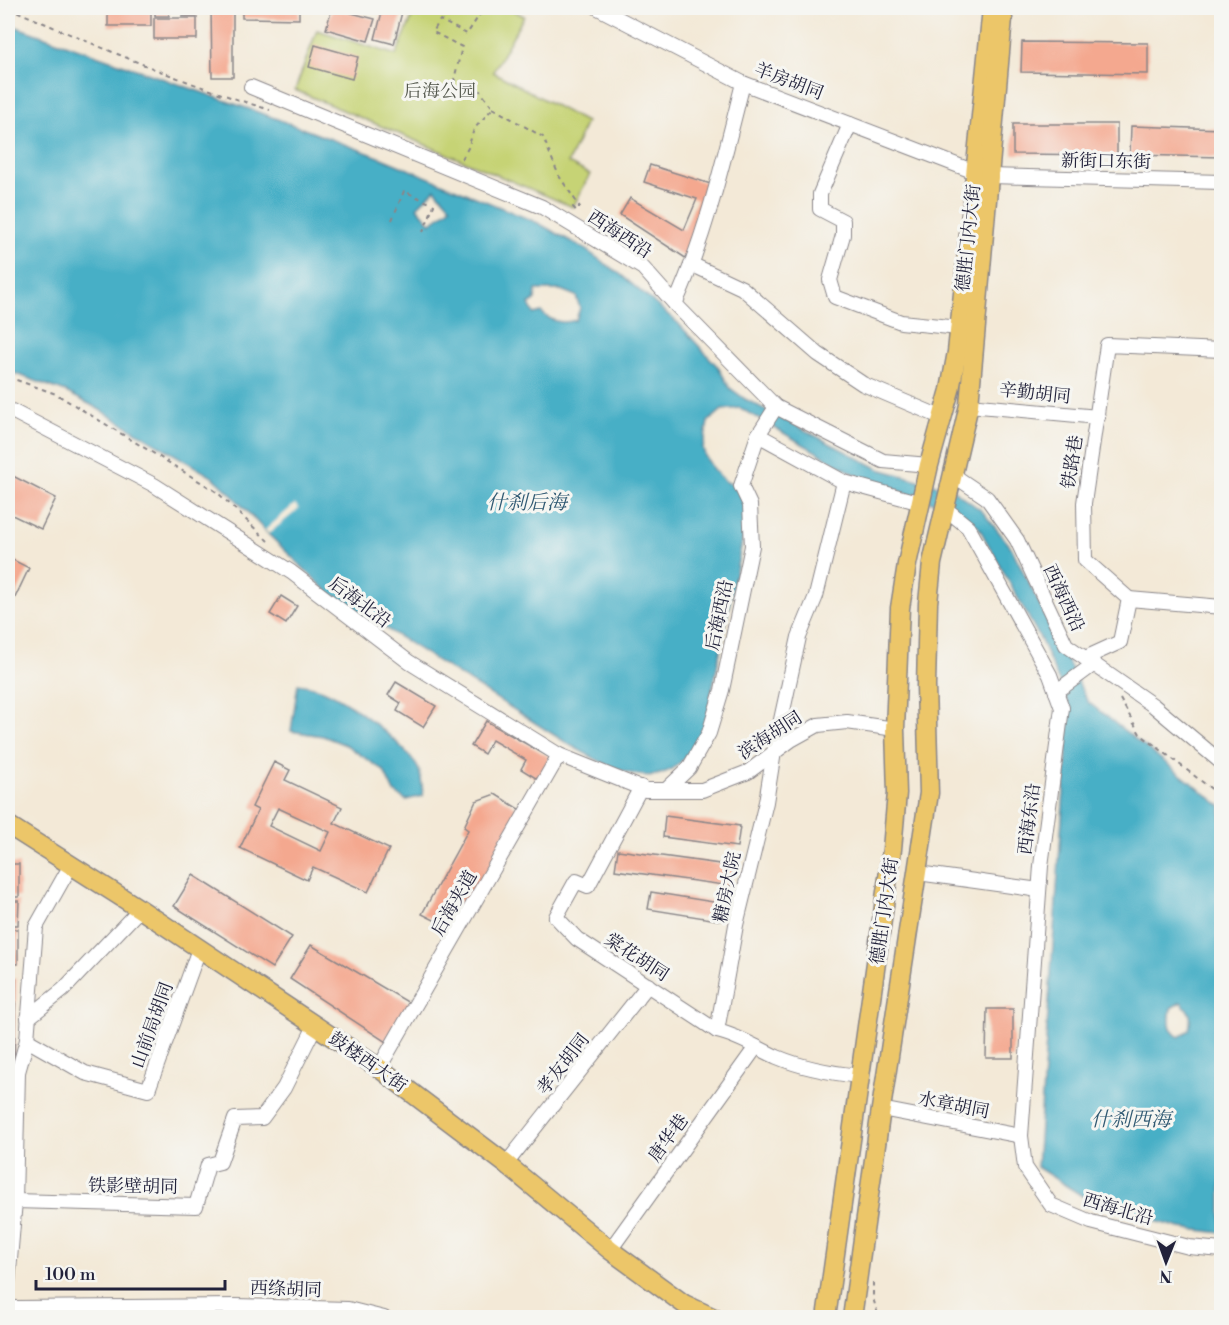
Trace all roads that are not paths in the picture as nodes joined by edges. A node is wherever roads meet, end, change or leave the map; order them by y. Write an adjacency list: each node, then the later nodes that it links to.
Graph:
1 (597, 8): 4 (street, 羊房胡同)
2 (992, 8): 7 (main road, 德胜门内大街)
3 (1004, 8): 7 (main road, 德胜门内大街)
4 (743, 83): 6 (street, 羊房胡同); 9 (street)
5 (251, 87): 10 (street, 西海西沿)
6 (850, 124): 7 (street, 羊房胡同); 11 (street)
7 (982, 174): 8 (street, 新街口东街); 11 (main road, 德胜门内大街); 13 (main road, 德胜门内大街)
8 (1221, 182)
9 (693, 264): 10 (street); 17 (street)
10 (675, 304): 15 (street, 西海西沿)
11 (959, 328): 17 (main road, 德胜门内大街)
12 (1221, 350): 18 (street, 铁路巷)
13 (975, 351): 14 (main road, 德胜门内大街); 20 (main road, 德胜门内大街)
14 (969, 405): 18 (street, 辛勤胡同); 20 (main road, 德胜门内大街)
15 (776, 408): 19 (street, 后海西沿); 20 (street, 西海西沿)
16 (8, 409): 31 (street, 后海北沿)
17 (943, 417): 20 (main road, 德胜门内大街)
18 (1098, 417): 24 (street, 铁路巷)
19 (758, 435): 21 (street); 34 (street, 后海西沿)
20 (940, 467): 22 (main road); 23 (main road, 德胜门内大街); 26 (street, 西海西沿)
21 (844, 482): 22 (street); 30 (street, 糖房大院)
22 (924, 504): 27 (main road, 德胜门内大街); 29 (main road, 德胜门内大街)
23 (946, 509): 27 (main road, 德胜门内大街); 28 (street, 西海东沿)
24 (1129, 599): 25 (street); 26 (street)
25 (1221, 607)
26 (1088, 664): 28 (street); 32 (street, 西海西沿)
27 (926, 686): 38 (main road, 德胜门内大街)
28 (1058, 691): 39 (street, 西海东沿)
29 (895, 729): 30 (street, 滨海胡同); 49 (main road, 德胜门内大街)
30 (774, 752): 35 (street, 滨海胡同); 45 (street, 糖房大院)
31 (559, 755): 33 (street, 后海北沿); 48 (street, 后海夹道)
32 (1221, 763)
33 (641, 788): 34 (street, 后海北沿); 42 (street, 棠花胡同)
34 (667, 789): 35 (street, 后海北沿)
35 (702, 790)
36 (8, 825): 37 (main road, 鼓楼西大街)
37 (71, 865): 40 (main road, 鼓楼西大街); 43 (street)
38 (918, 873): 39 (street); 50 (main road, 德胜门内大街)
39 (1039, 890): 51 (street, 西海东沿)
40 (140, 909): 41 (main road, 鼓楼西大街); 43 (street)
41 (199, 949): 44 (main road, 鼓楼西大街); 46 (street, 山前局胡同)
42 (648, 985): 45 (street, 棠花胡同); 52 (street, 孝友胡同)
43 (28, 1018): 46 (street)
44 (315, 1026): 48 (main road, 鼓楼西大街); 54 (street, 铁影壁胡同)
45 (717, 1031): 47 (street, 棠花胡同)
46 (27, 1040): 54 (street)
47 (756, 1047): 49 (street, 棠花胡同); 55 (street, 唐华巷)
48 (379, 1068): 52 (main road, 鼓楼西大街)
49 (859, 1076): 61 (main road, 德胜门内大街)
50 (881, 1109): 51 (street, 水章胡同); 62 (main road, 德胜门内大街)
51 (1021, 1136): 53 (street, 西海东沿)
52 (506, 1164): 55 (main road, 鼓楼西大街)
53 (1025, 1167): 56 (street, 西海北沿)
54 (15, 1201): 57 (street)
55 (610, 1250): 60 (main road, 鼓楼西大街)
56 (1221, 1250)
57 (8, 1283)
58 (8, 1312): 59 (street, 西绦胡同)
59 (384, 1317)
60 (714, 1317)
61 (826, 1317)
62 (852, 1317)

